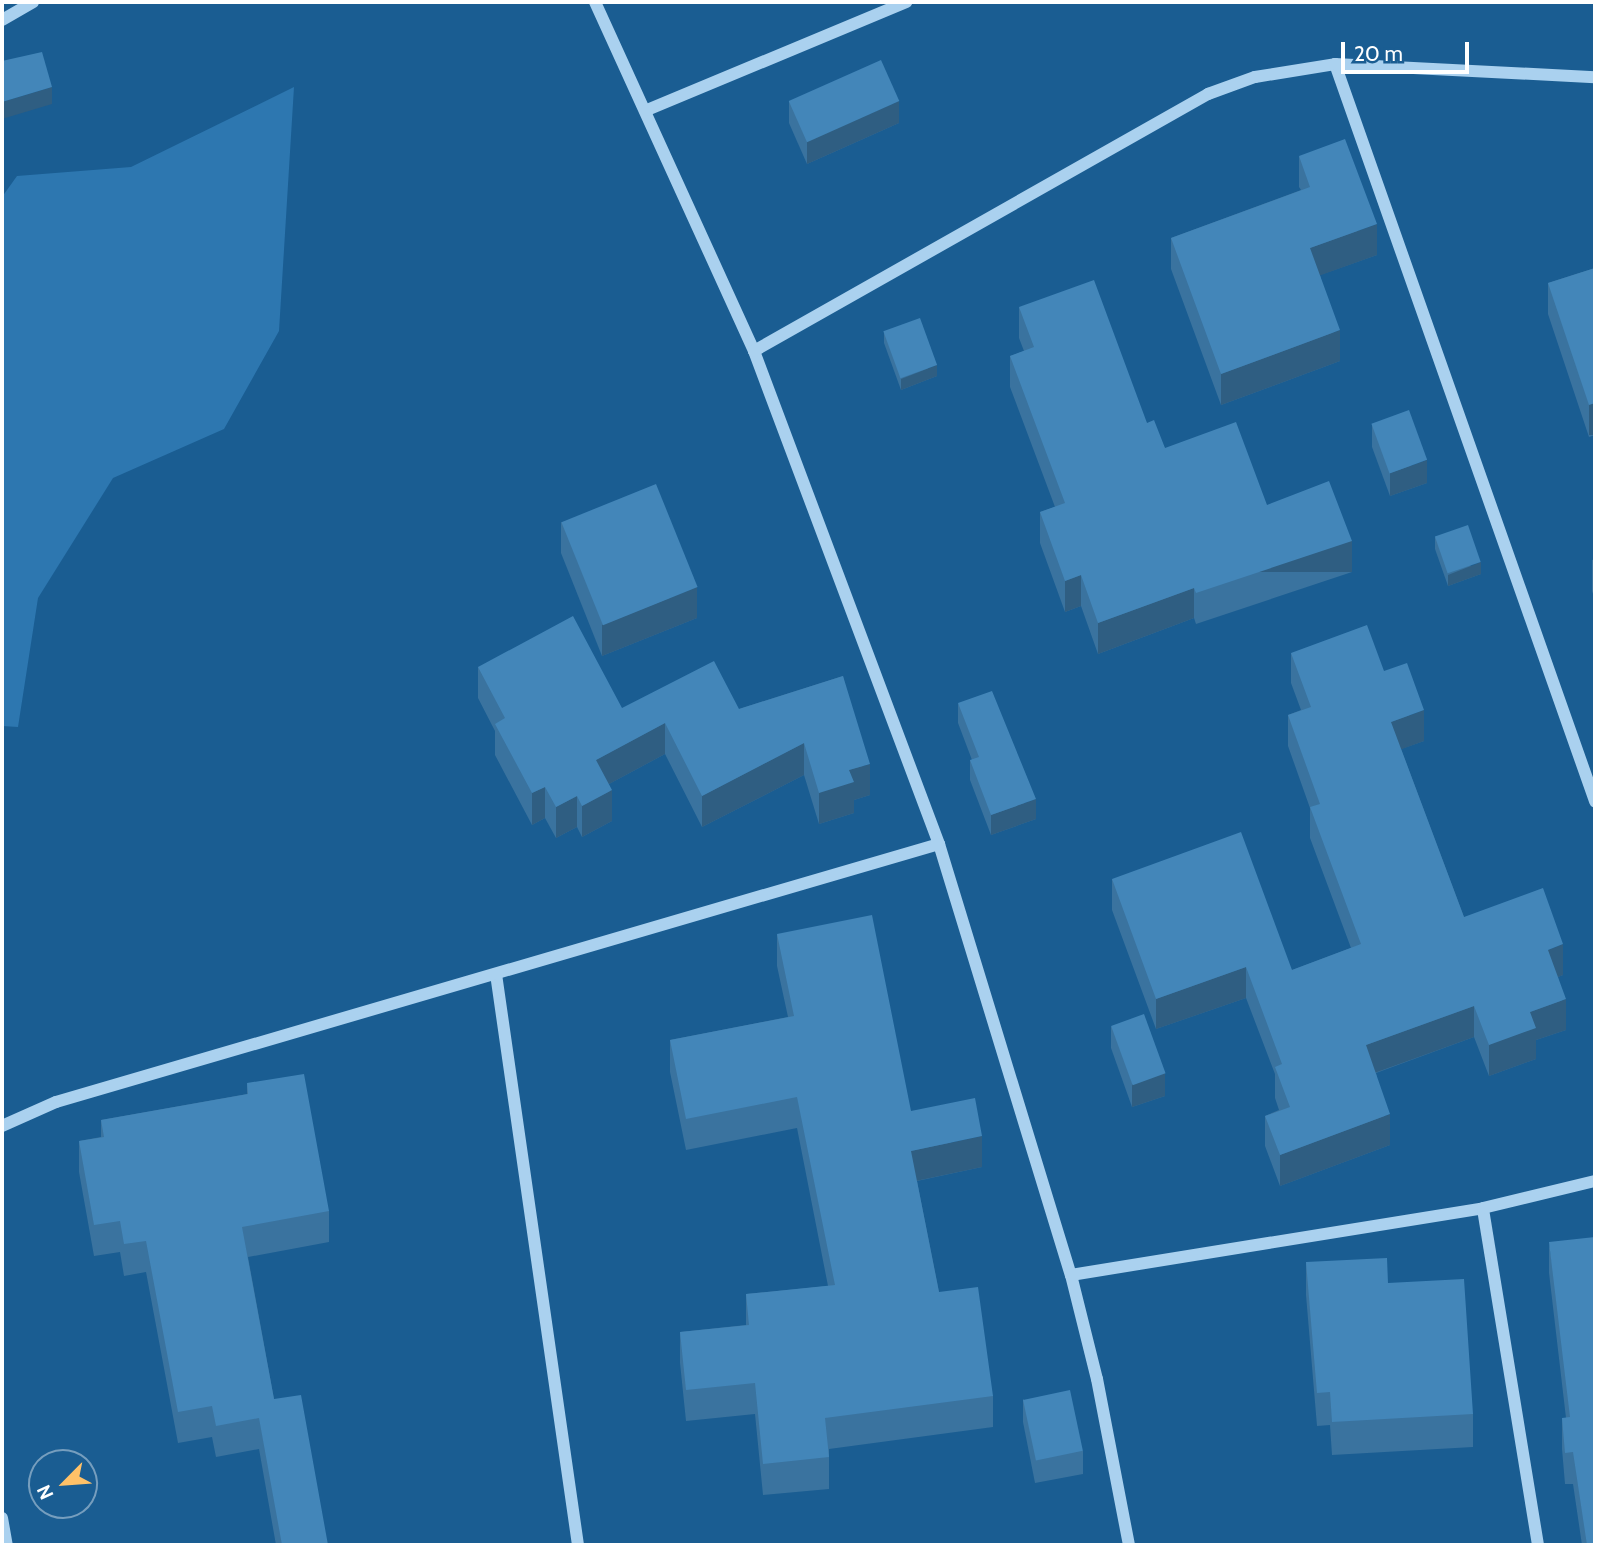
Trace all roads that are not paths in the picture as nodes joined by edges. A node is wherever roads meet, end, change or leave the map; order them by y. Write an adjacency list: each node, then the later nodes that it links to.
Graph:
1 (33, 2): 4 (street)
2 (595, 2): 7 (street)
3 (906, 2): 7 (street)
4 (2, 20)
5 (1335, 64): 6 (street); 8 (street); 9 (street)
6 (1595, 77)
7 (647, 110): 8 (street)
8 (754, 351): 10 (street)
9 (1595, 802)
10 (939, 845): 11 (street); 15 (street)
11 (496, 974): 12 (street); 18 (street)
12 (2, 1126)
13 (1595, 1181): 14 (street)
14 (1483, 1208): 15 (street); 20 (street)
15 (1071, 1275): 19 (street)
16 (2, 1518): 17 (street)
17 (7, 1545)
18 (578, 1545)
19 (1129, 1545)
20 (1538, 1545)

